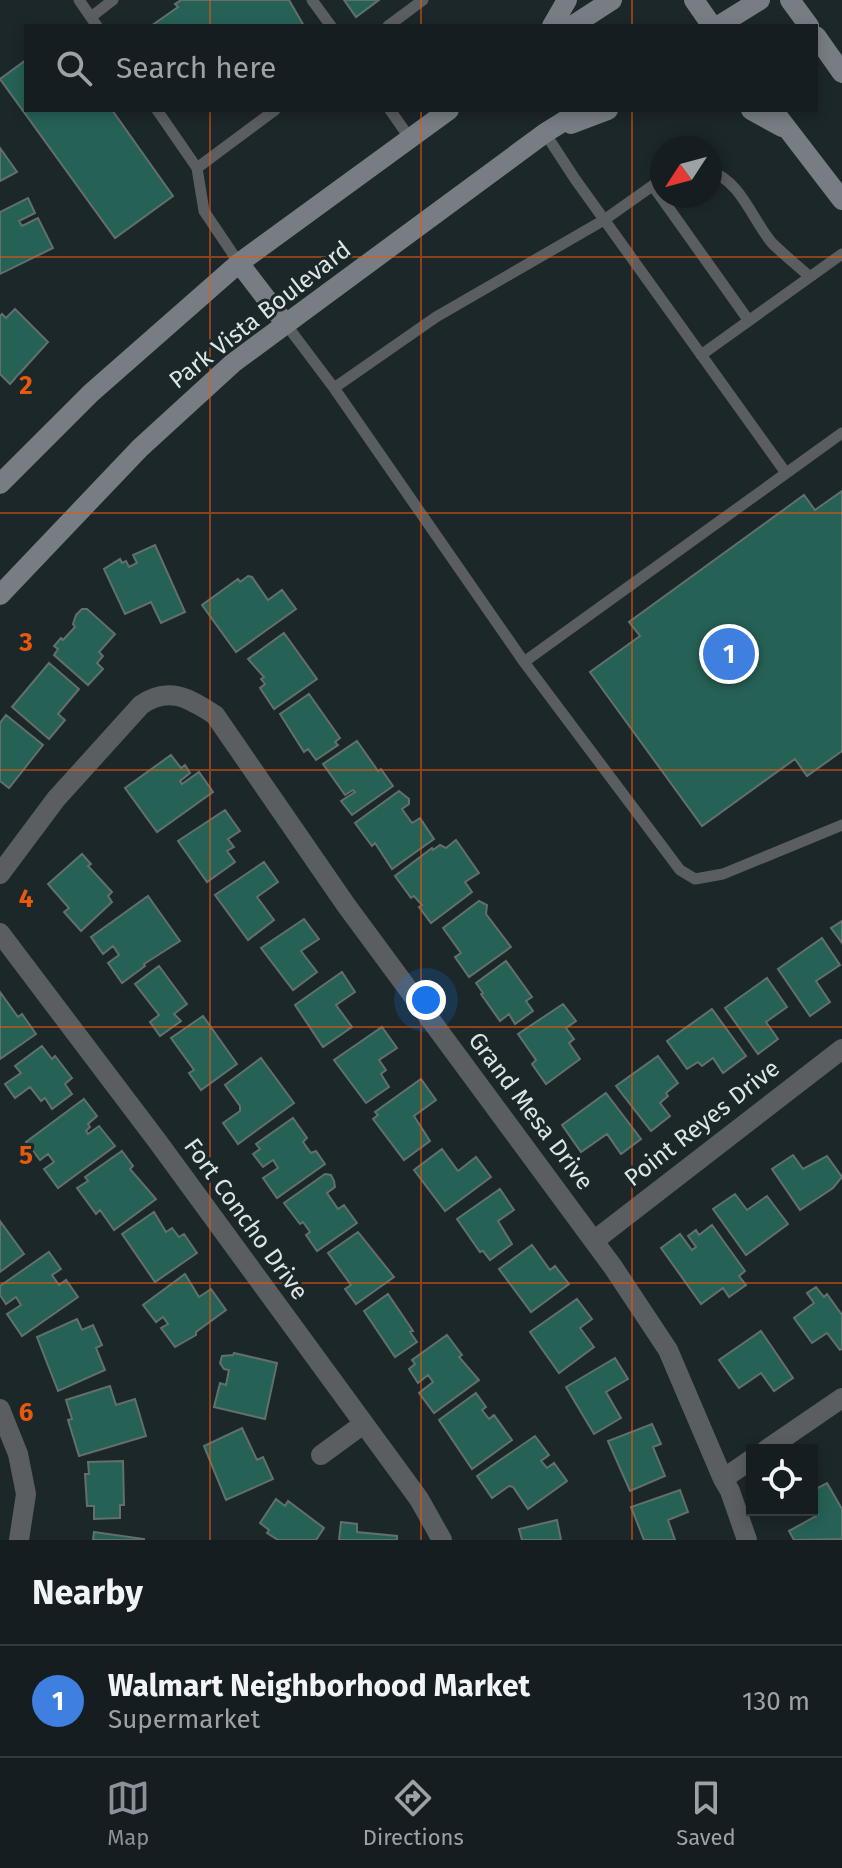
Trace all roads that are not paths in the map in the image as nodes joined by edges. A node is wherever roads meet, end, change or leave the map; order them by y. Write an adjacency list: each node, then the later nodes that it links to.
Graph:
1 (79, 0): 10 (lane)
2 (113, 0): 10 (lane)
3 (312, 0): 11 (lane)
4 (423, 0): 12 (lane)
5 (567, 0): 13 (main road)
6 (612, 0): 14 (main road)
7 (694, 0): 15 (main road)
8 (760, 0): 16 (main road)
9 (790, 0): 17 (main road)
10 (94, 21)
11 (330, 24)
12 (391, 24)
13 (553, 24)
14 (575, 24)
15 (713, 24)
16 (718, 24)
17 (808, 24)
18 (818, 39): 19 (main road)
19 (842, 73)
20 (158, 112): 31 (lane)
21 (272, 112): 31 (lane)
22 (391, 112): 30 (lane)
23 (446, 112): 30 (main road, Park Vista Boulevard)
24 (579, 112): 29 (main road, Park Vista Boulevard)
25 (603, 112): 29 (main road)
26 (755, 112): 28 (main road)
27 (774, 112): 28 (main road)
28 (788, 131): 34 (main road)
29 (545, 133): 36 (lane); 41 (main road, Park Vista Boulevard)
30 (409, 137): 38 (main road, Park Vista Boulevard)
31 (197, 168): 38 (lane)
32 (722, 179): 39 (lane)
33 (650, 187): 36 (lane)
34 (842, 200)
35 (674, 208): 40 (lane)
36 (604, 220): 42 (lane); 43 (lane)
37 (842, 254): 39 (lane)
38 (239, 263): 41 (main road); 46 (main road, Park Vista Boulevard)
39 (810, 277): 40 (lane)
40 (749, 321): 42 (lane)
41 (285, 323): 43 (lane); 47 (main road, Park Vista Boulevard)
42 (701, 355): 45 (lane)
43 (334, 388): 48 (lane)
44 (842, 433): 45 (lane)
45 (786, 473): 48 (lane)
46 (0, 484)
47 (0, 595)
48 (524, 662): 49 (lane)
49 (842, 825)
50 (0, 874): 53 (street, Grand Mesa Drive)
51 (0, 933): 56 (street, Fort Concho Drive)
52 (842, 1049): 53 (street, Point Reyes Drive)
53 (595, 1240): 60 (street, Grand Mesa Drive)
54 (842, 1398): 57 (street)
55 (0, 1409): 61 (street)
56 (362, 1425): 58 (street); 62 (street, Fort Concho Drive)
57 (775, 1444)
58 (321, 1455)
59 (746, 1463): 60 (street)
60 (723, 1479): 63 (street, Grand Mesa Drive)
61 (19, 1540)
62 (442, 1540)
63 (747, 1540)

